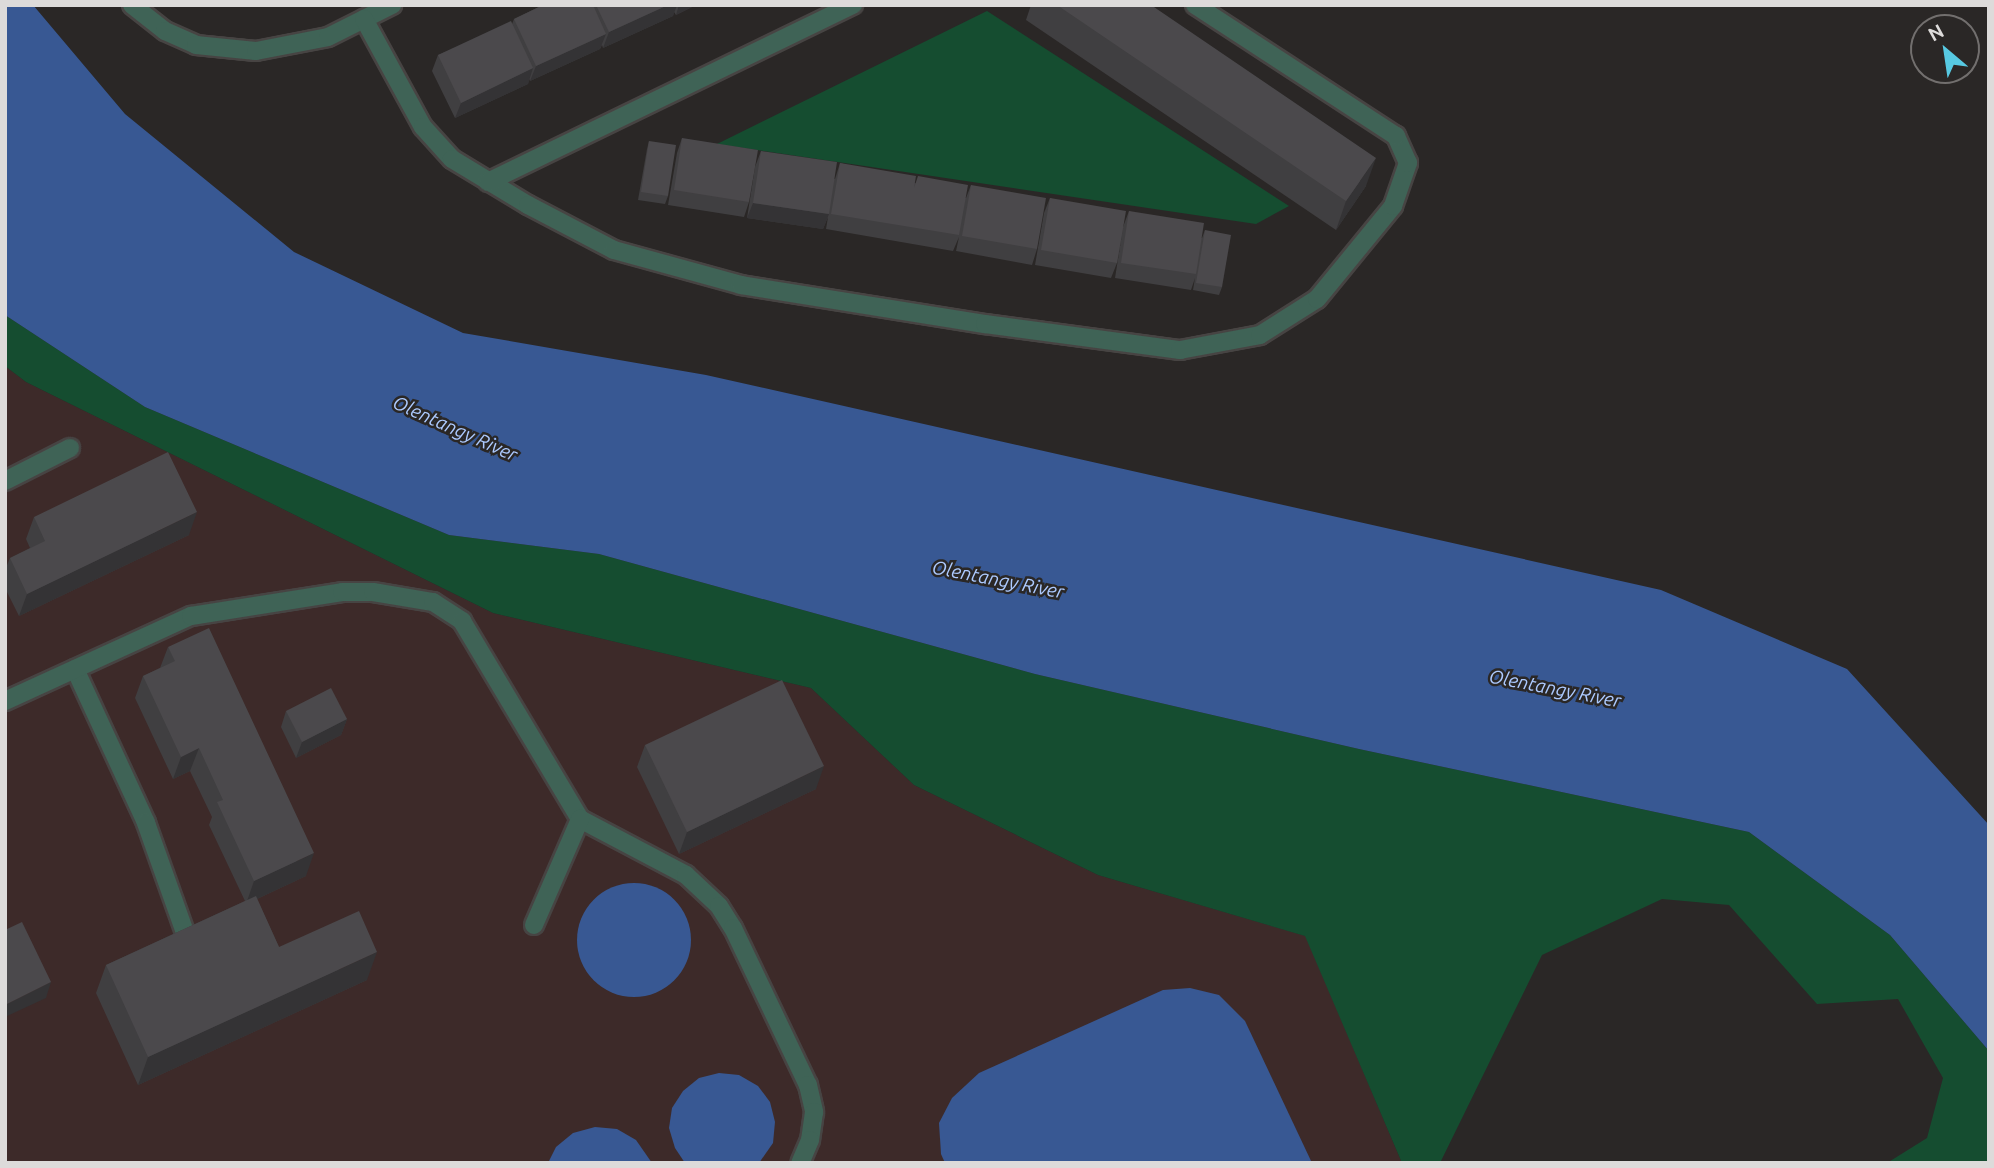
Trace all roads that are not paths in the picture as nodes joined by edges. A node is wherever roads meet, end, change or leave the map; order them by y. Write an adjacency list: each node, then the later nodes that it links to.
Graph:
1 (132, 5): 5 (street)
2 (392, 5): 5 (street)
3 (852, 5): 6 (street)
4 (1195, 5): 6 (street)
5 (364, 19): 6 (street)
6 (488, 182)
7 (70, 448): 8 (street)
8 (5, 481)
9 (75, 669): 10 (street); 11 (street); 13 (street)
10 (5, 702)
11 (580, 819): 12 (street); 14 (street)
12 (534, 925)
13 (184, 930)
14 (800, 1163)

